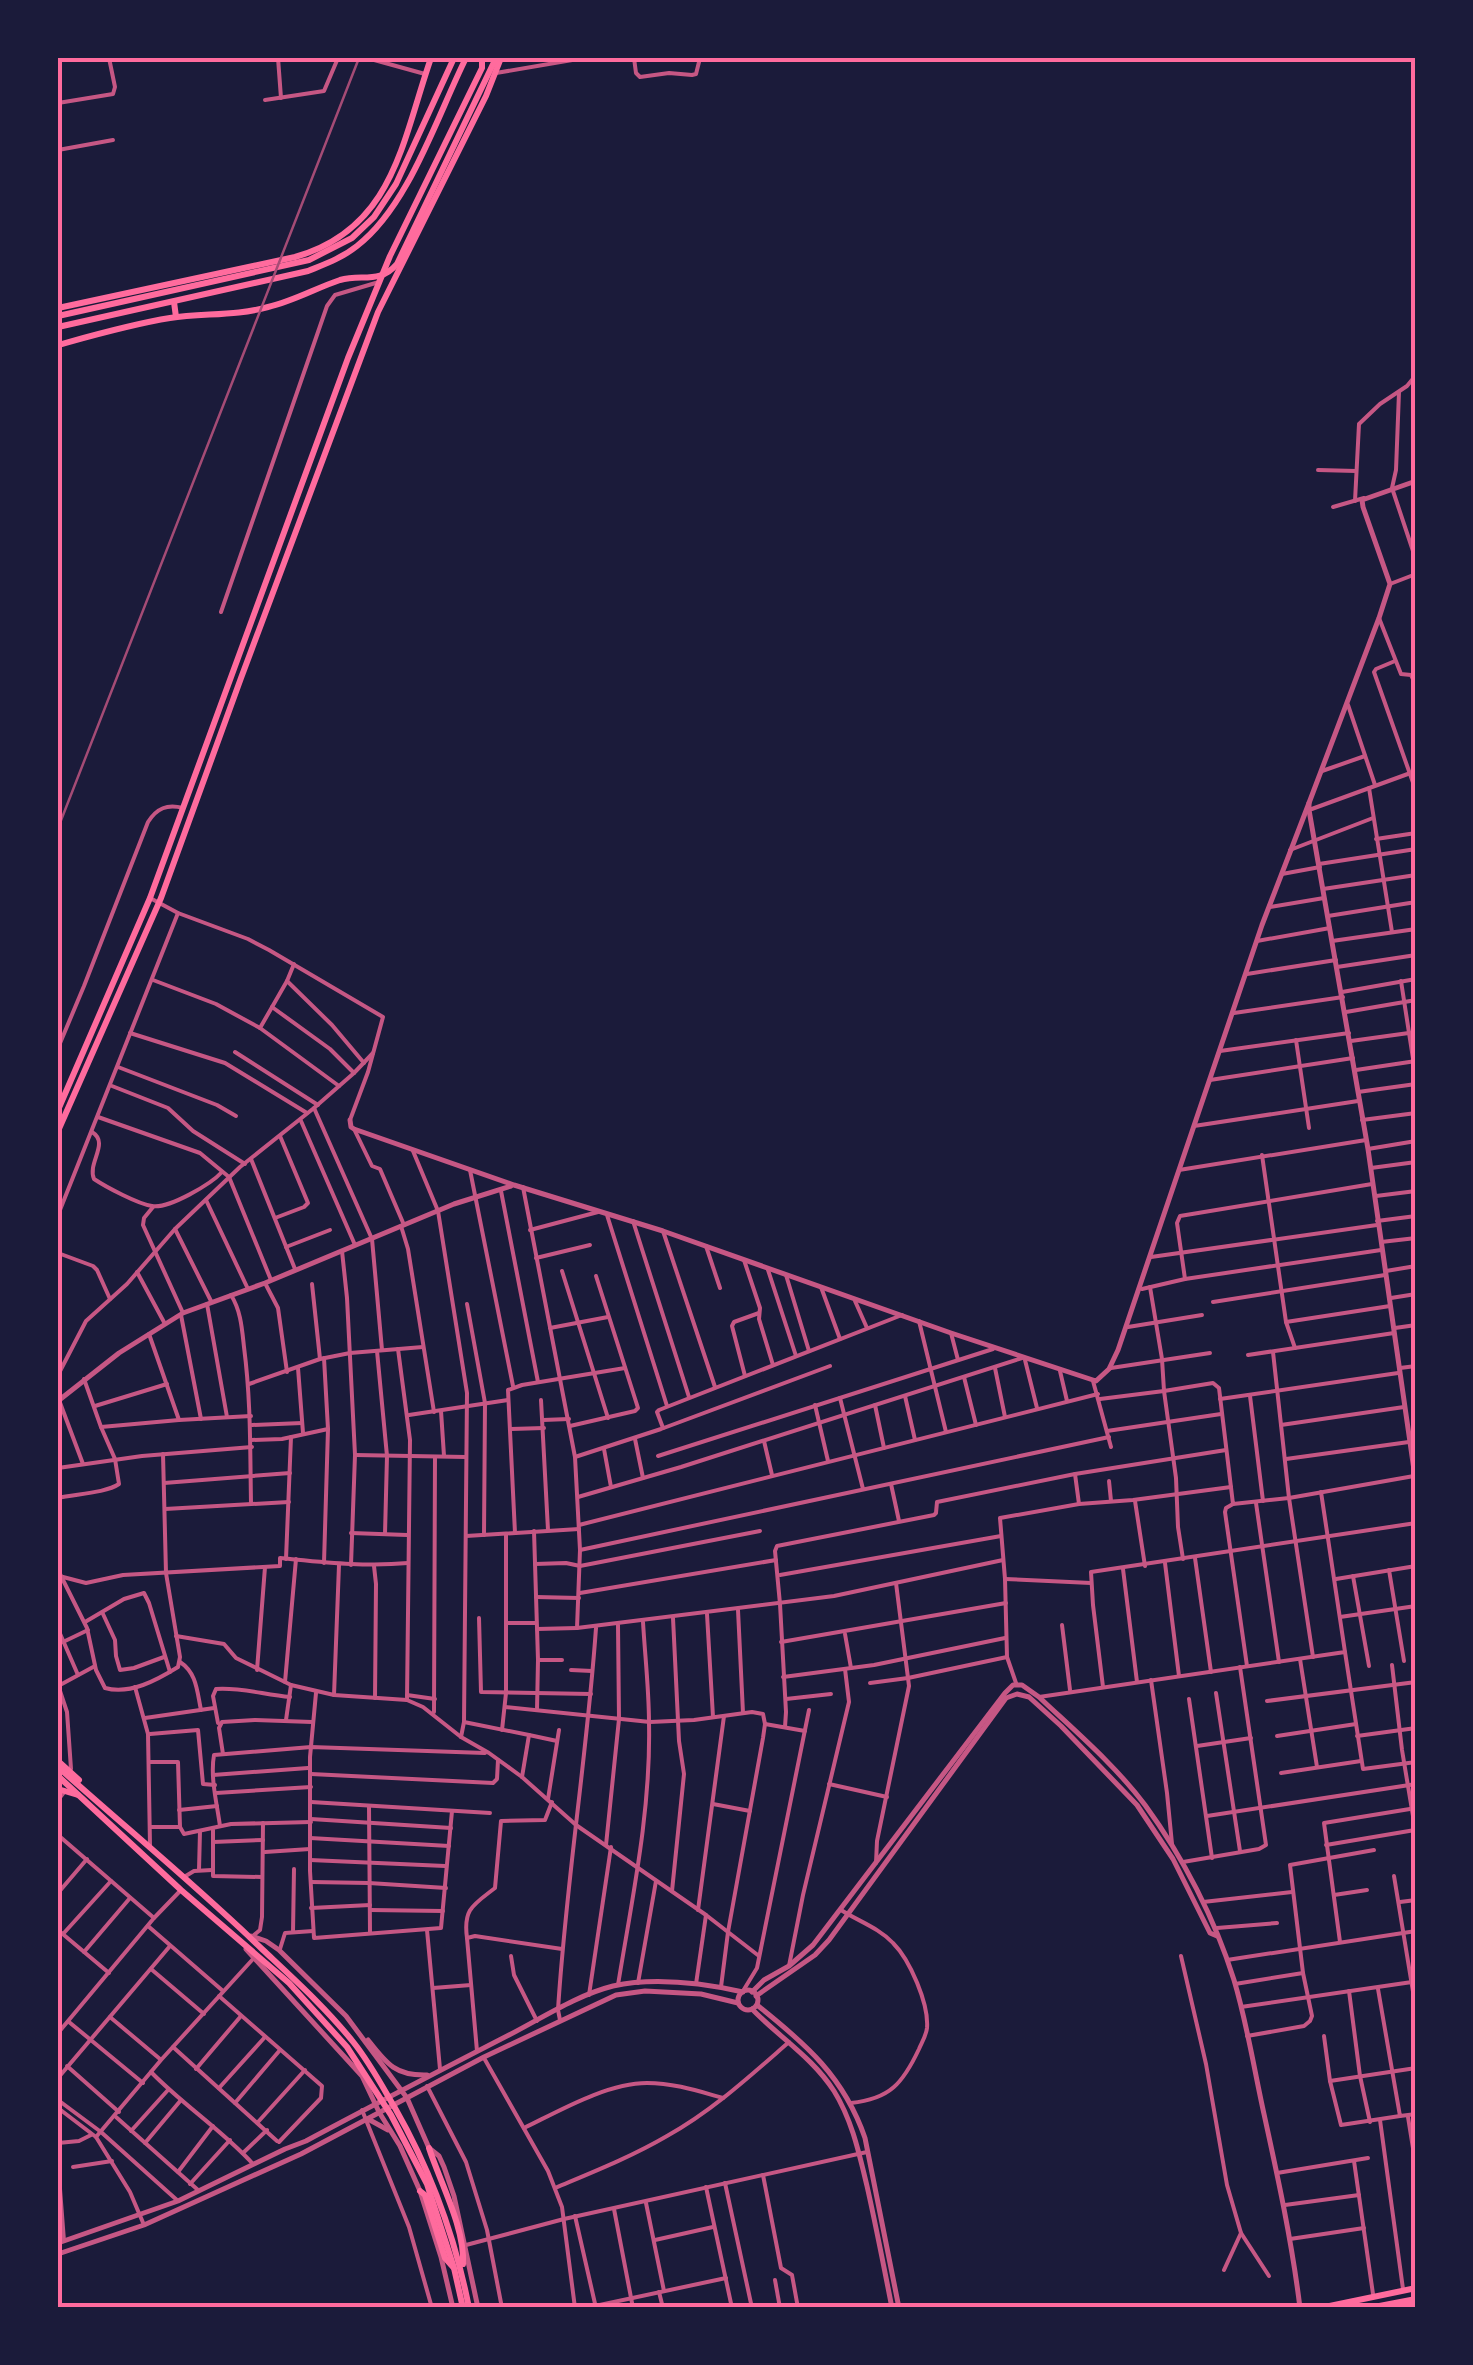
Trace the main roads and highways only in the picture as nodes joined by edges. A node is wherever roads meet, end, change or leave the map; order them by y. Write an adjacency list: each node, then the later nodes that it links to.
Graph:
1 (431, 58): 7 (main road)
2 (454, 58): 7 (main road)
3 (466, 58): 9 (main road)
4 (482, 58): 15 (main road)
5 (498, 58): 6 (main road)
6 (493, 70): 12 (main road); 16 (main road)
7 (374, 210): 8 (main road); 8 (main road)
8 (164, 288): 10 (main road); 11 (main road)
9 (174, 302): 12 (main road); 13 (main road)
10 (58, 308)
11 (58, 316)
12 (176, 317): 14 (main road)
13 (58, 327)
14 (58, 344)
15 (58, 1110)
16 (58, 1131)
17 (58, 1764): 19 (main road)
18 (58, 1776): 19 (main road)
19 (67, 1784): 20 (main road); 20 (main road)
20 (82, 1793): 21 (main road); 21 (main road)
21 (260, 1956): 24 (main road)
22 (429, 2148): 24 (main road)
23 (423, 2193): 24 (main road)
24 (458, 2269): 28 (main road)
25 (1416, 2288): 29 (main road)
26 (1416, 2299): 27 (main road)
27 (1374, 2307)
28 (466, 2308)
29 (1320, 2308)

